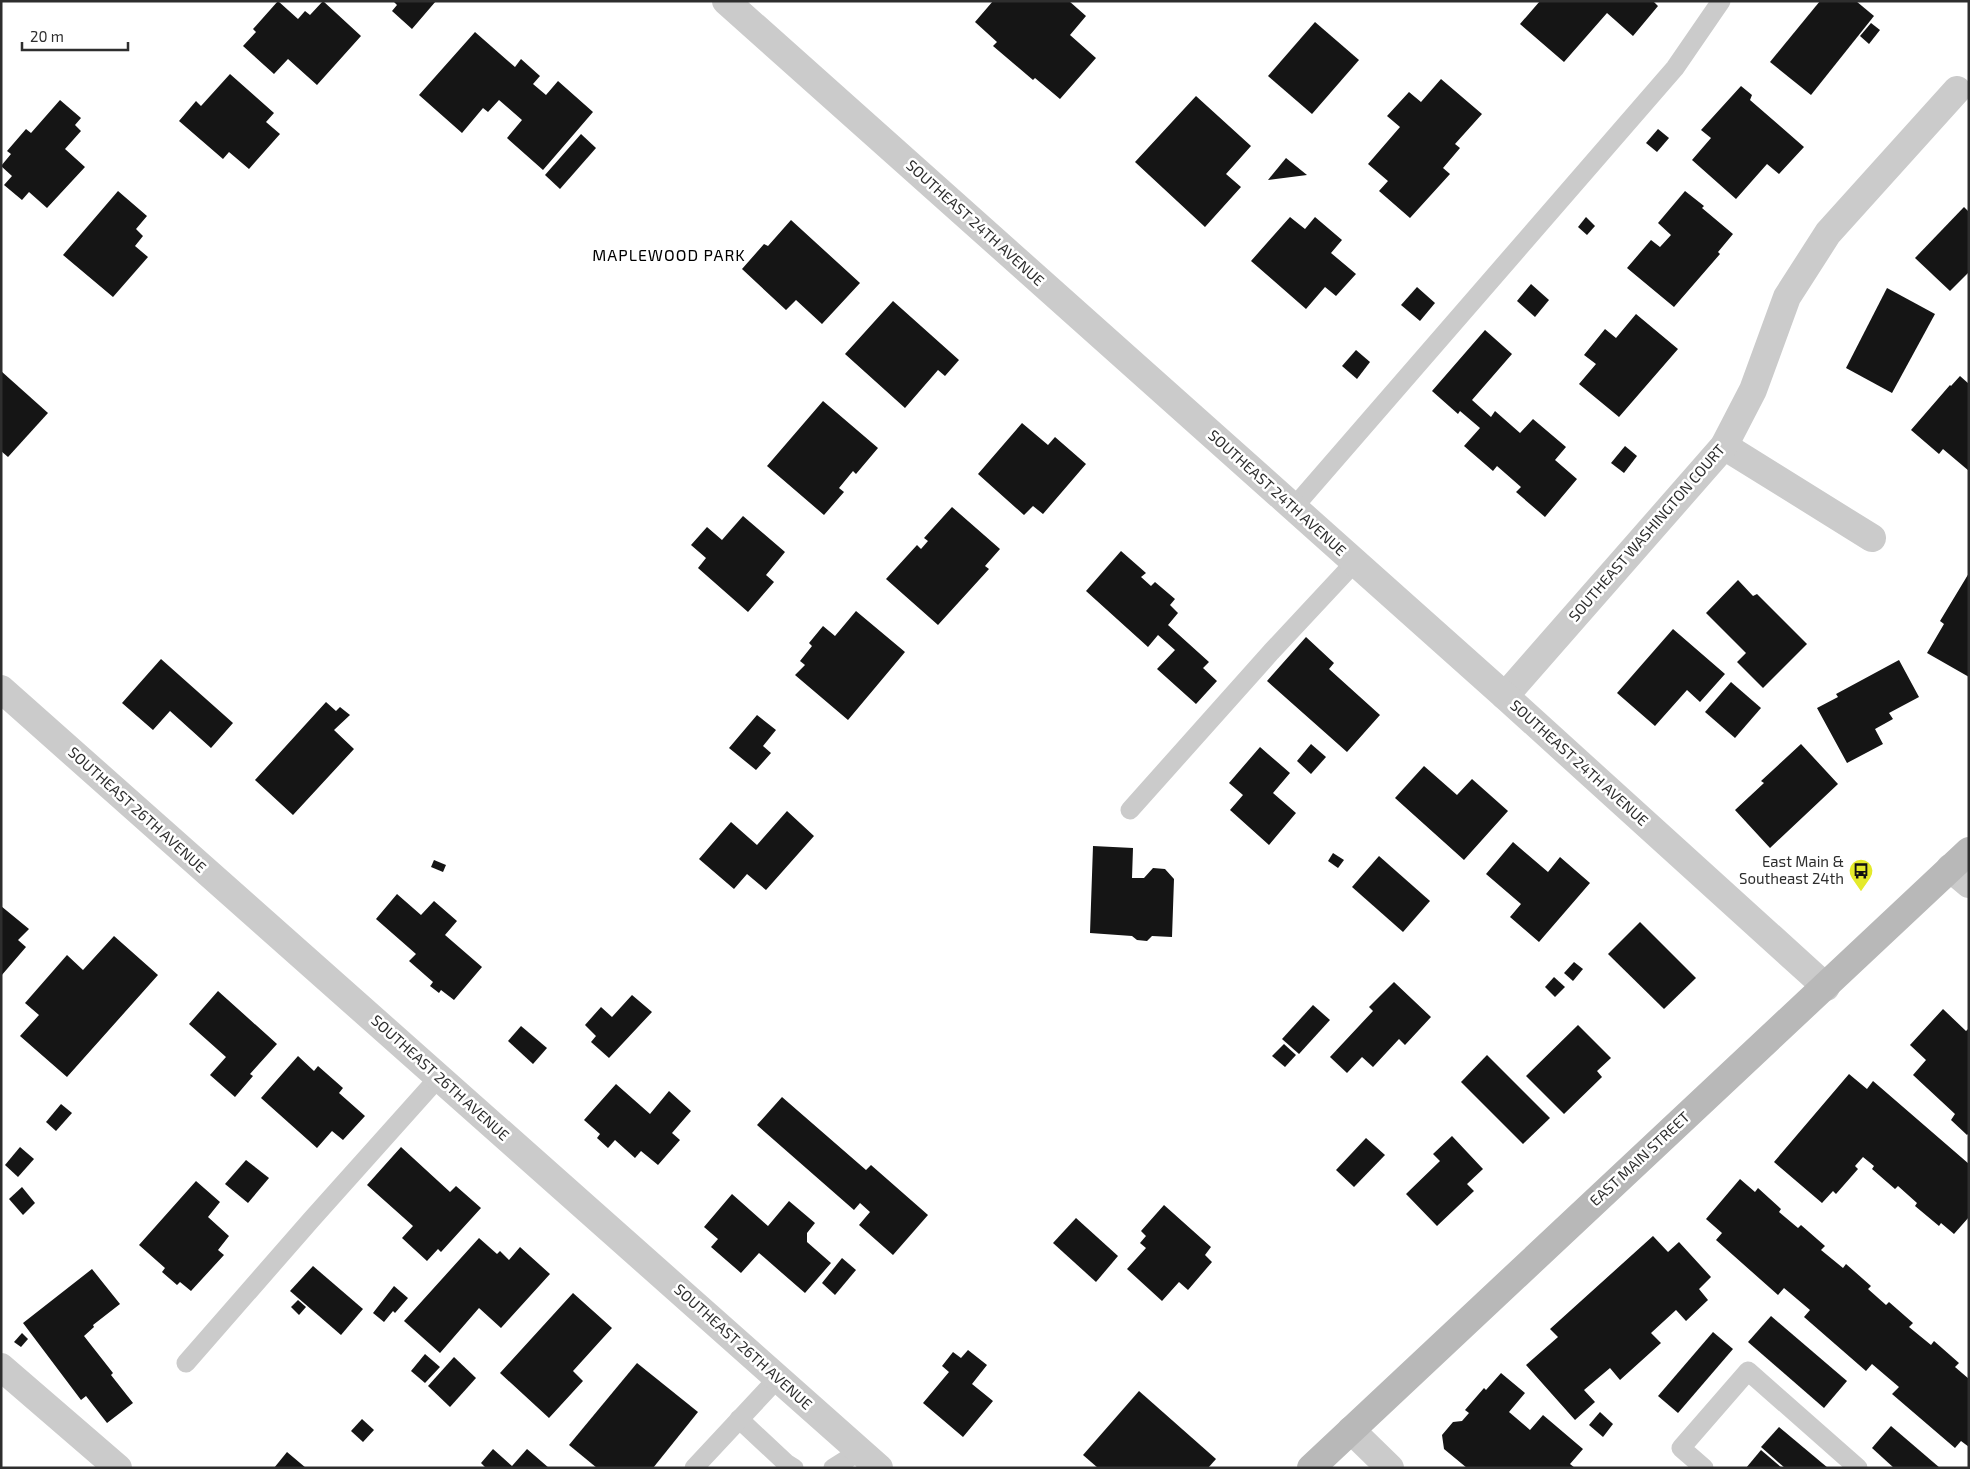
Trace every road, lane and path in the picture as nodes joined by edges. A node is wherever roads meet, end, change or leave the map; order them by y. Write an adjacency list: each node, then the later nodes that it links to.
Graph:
1 (726, 1): 5 (street, SOUTHEAST 24TH AVENUE)
2 (1721, 1): 5 (lane)
3 (1957, 90): 4 (street, SOUTHEAST WASHINGTON COURT)
4 (1724, 446): 6 (street); 9 (street, SOUTHEAST WASHINGTON COURT)
5 (1294, 507): 7 (street, SOUTHEAST 24TH AVENUE)
6 (1872, 538)
7 (1355, 562): 9 (street, SOUTHEAST 24TH AVENUE); 10 (lane)
8 (1, 689): 13 (street, SOUTHEAST 26TH AVENUE)
9 (1505, 696): 12 (street, SOUTHEAST 24TH AVENUE)
10 (1130, 810)
11 (1963, 868): 12 (main road, EAST MAIN STREET)
12 (1826, 987): 18 (main road, EAST MAIN STREET)
13 (439, 1077): 14 (lane); 16 (street, SOUTHEAST 26TH AVENUE)
14 (186, 1363)
15 (1, 1367): 20 (street)
16 (778, 1378): 17 (lane); 19 (street, SOUTHEAST 26TH AVENUE)
17 (739, 1419): 21 (lane); 22 (lane)
18 (1351, 1430): 24 (main road, EAST MAIN STREET); 25 (street)
19 (869, 1459): 23 (lane)
20 (118, 1468)
21 (694, 1468)
22 (794, 1468)
23 (833, 1468)
24 (1311, 1468)
25 (1390, 1468)
26 (1704, 1468): 27 (lane)
27 (1858, 1468)

